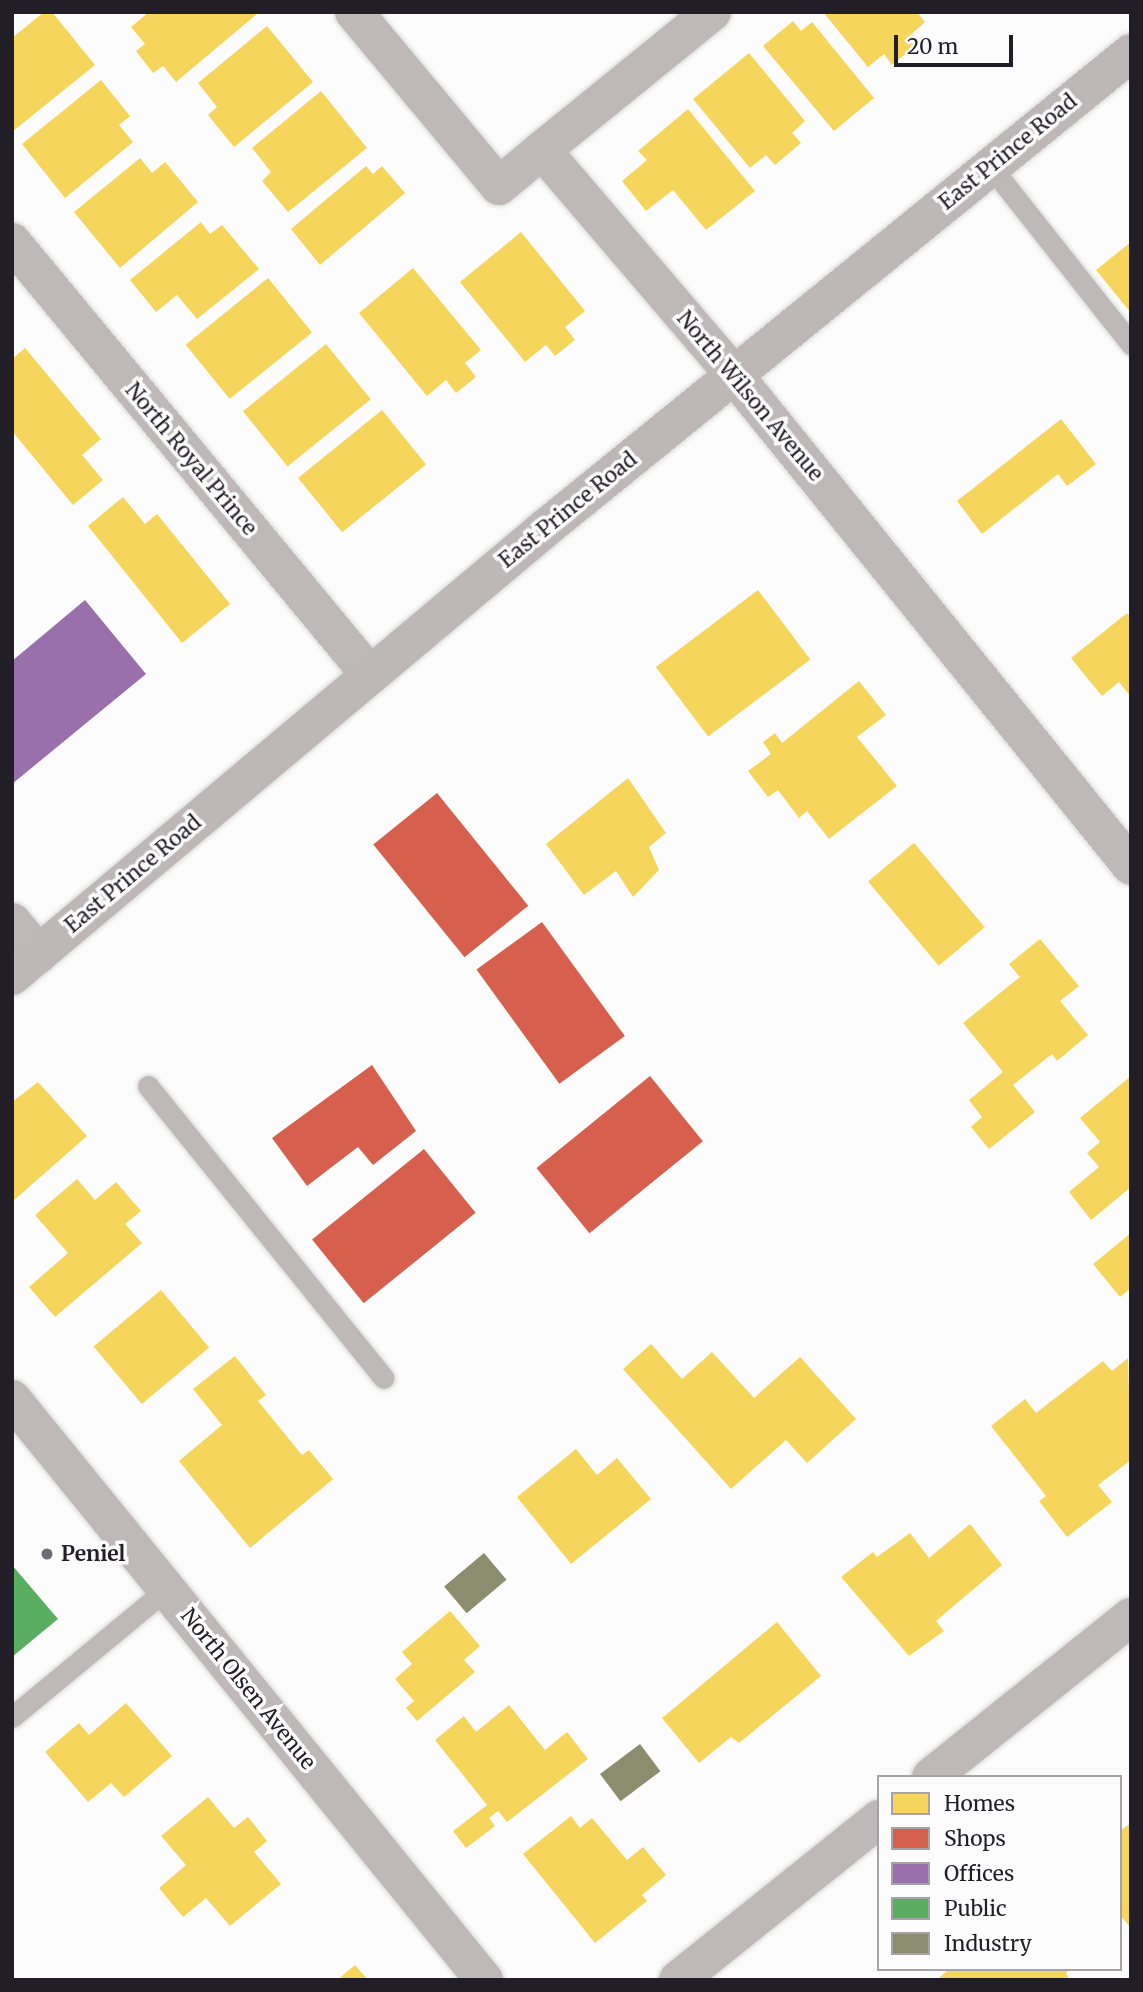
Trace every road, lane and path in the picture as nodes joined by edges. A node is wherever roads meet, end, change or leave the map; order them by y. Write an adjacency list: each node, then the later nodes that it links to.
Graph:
1 (354, 12): 4 (street)
2 (712, 12): 4 (street)
3 (1131, 53): 5 (main road, East Prince Road)
4 (542, 150): 8 (street, North Wilson Avenue)
5 (991, 167): 7 (lane); 8 (main road, East Prince Road)
6 (12, 242): 9 (street, North Royal Prince)
7 (1131, 344)
8 (734, 375): 9 (main road, East Prince Road); 10 (street, North Wilson Avenue)
9 (370, 675): 12 (main road, East Prince Road)
10 (1131, 866)
11 (12, 922): 12 (street)
12 (25, 965)
13 (148, 1086): 14 (lane)
14 (384, 1378)
15 (12, 1399): 16 (street, North Olsen Avenue)
16 (167, 1589): 18 (lane); 21 (street, North Olsen Avenue)
17 (1131, 1617): 19 (street)
18 (12, 1717)
19 (934, 1775)
20 (877, 1821): 22 (street)
21 (484, 1980)
22 (678, 1980)

